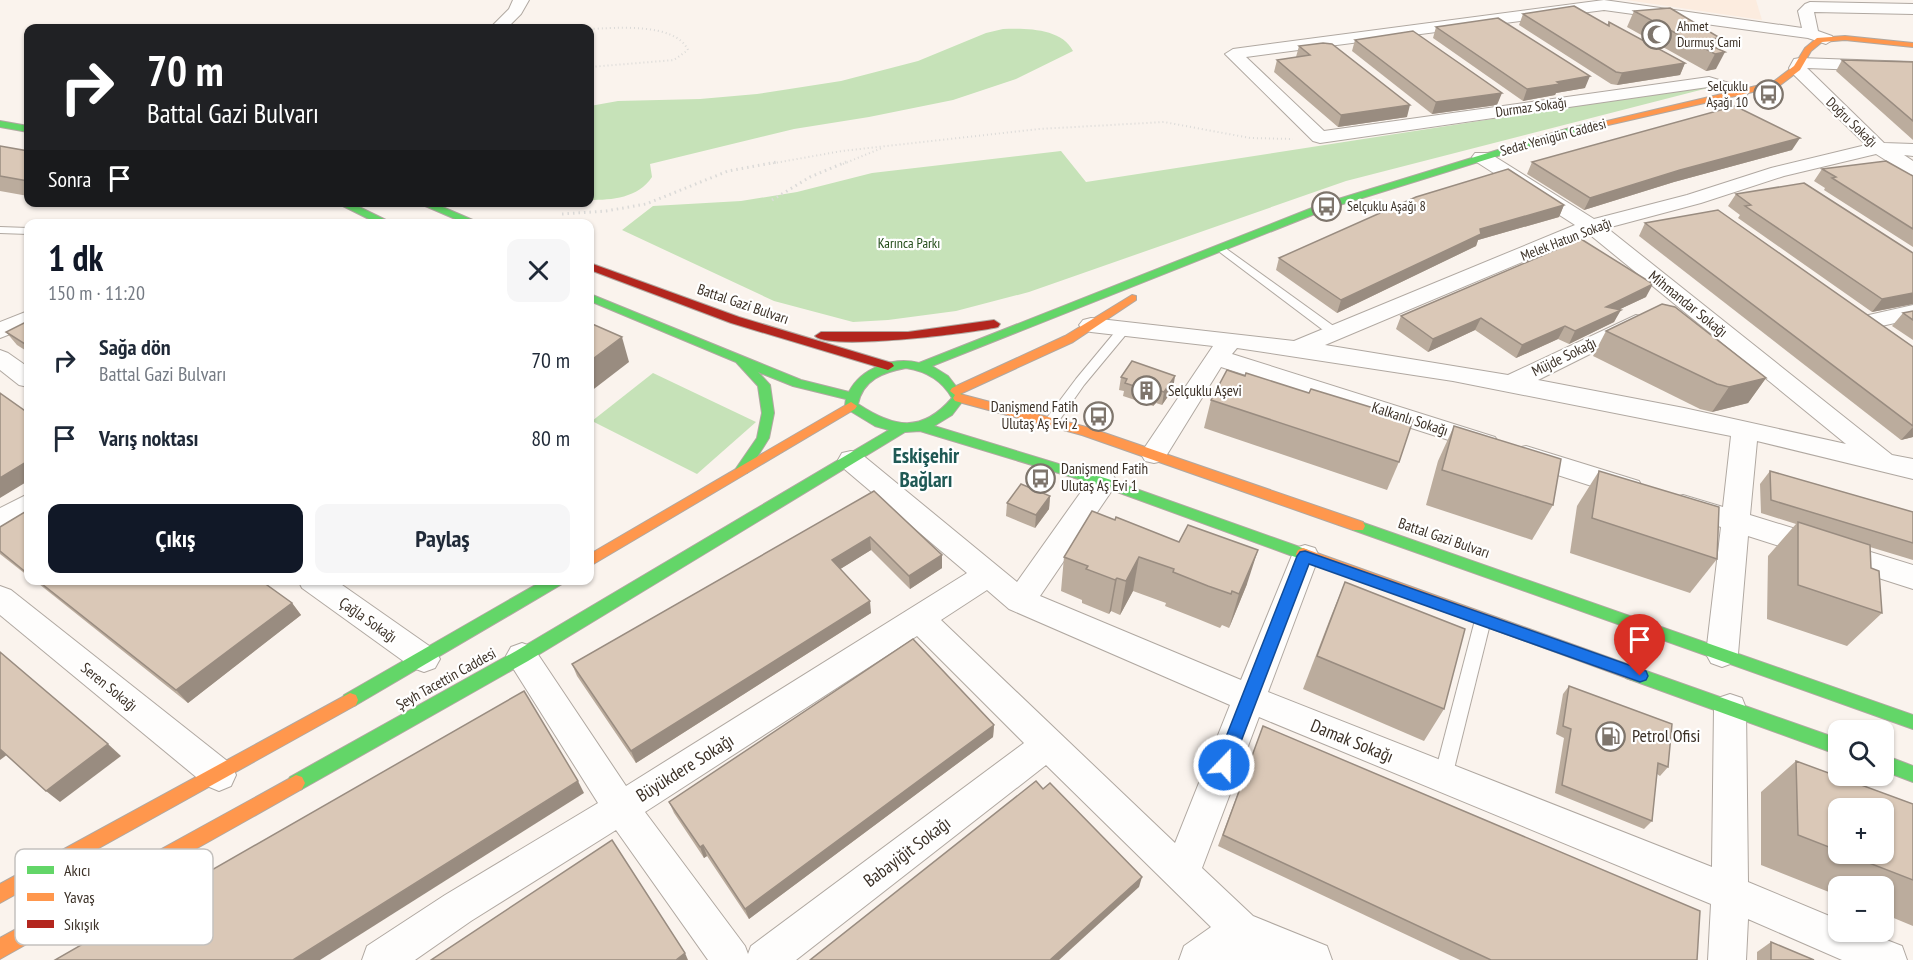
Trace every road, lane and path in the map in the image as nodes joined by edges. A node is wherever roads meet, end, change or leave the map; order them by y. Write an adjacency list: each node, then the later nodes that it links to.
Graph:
1 (521, 0): 6 (street)
2 (1576, 9): 4 (street); 5 (street); 10 (street)
3 (1913, 9): 10 (street)
4 (1494, 20): 8 (street); 9 (street)
5 (1597, 20)
6 (502, 24)
7 (594, 29): 18 (path)
8 (1409, 31): 11 (street); 13 (street)
9 (1514, 32)
10 (1818, 36): 12 (street); 17 (street, Sedat Yenigün Caddesi)
11 (1327, 42): 15 (street); 31 (street)
12 (1889, 42): 14 (street); 16 (street)
13 (1427, 44)
14 (1913, 45)
15 (1345, 56)
16 (1913, 61)
17 (1799, 65): 19 (street); 23 (street, Sedat Yenigün Caddesi); 33 (street, Doğru Sokağı)
18 (594, 67)
19 (1913, 68)
20 (1688, 70): 21 (street)
21 (1709, 82): 23 (street, Durmaz Sokağı); 25 (street, Durmaz Sokağı)
22 (1593, 83): 25 (street)
23 (1740, 92): 35 (street, Sedat Yenigün Caddesi)
24 (1501, 96): 27 (street)
25 (1613, 96): 27 (street, Durmaz Sokağı)
26 (1409, 107): 28 (street)
27 (1519, 109): 28 (street, Durmaz Sokağı)
28 (1428, 122): 31 (street, Durmaz Sokağı)
29 (1, 125): 30 (street)
30 (24, 128)
31 (1320, 137): 32 (path)
32 (889, 145): 40 (path); 44 (path)
33 (1879, 148): 34 (street, Melek Hatun Sokağı); 36 (street, Doğru Sokağı); 37 (street, Melek Hatun Sokağı)
34 (1913, 150)
35 (1482, 157): 47 (street, Mihmandar Sokağı); 50 (street, Sedat Yenigün Caddesi)
36 (1913, 169)
37 (1778, 172): 38 (street); 39 (street, Melek Hatun Sokağı)
38 (1797, 185)
39 (1695, 199): 43 (street); 47 (street, Melek Hatun Sokağı)
40 (772, 200)
41 (351, 207): 45 (street)
42 (434, 207): 46 (street)
43 (1714, 213)
44 (562, 214)
45 (378, 219)
46 (464, 219)
47 (1591, 226): 54 (street, Mihmandar Sokağı); 64 (street, Melek Hatun Sokağı)
48 (0, 230): 49 (lane)
49 (24, 231)
50 (1221, 248): 51 (street, Sedat Yenigün Caddesi); 64 (lane)
51 (1189, 261): 56 (street); 60 (street)
52 (594, 267): 63 (street, Battal Gazi Bulvarı)
53 (594, 299): 69 (street)
54 (1683, 300): 73 (street, Müjde Sokağı); 83 (street, Mihmandar Sokağı)
55 (1848, 308): 59 (street)
56 (1060, 311): 63 (street); 70 (street)
57 (1913, 312): 59 (street)
58 (24, 320): 62 (street)
59 (1868, 322): 65 (street)
60 (1091, 325): 61 (street); 74 (street)
61 (1124, 329): 67 (street); 76 (lane)
62 (0, 331)
63 (771, 331): 71 (street, Battal Gazi Bulvarı)
64 (1335, 333): 66 (street, Melek Hatun Sokağı)
65 (1895, 341)
66 (1297, 349): 67 (street); 73 (street)
67 (1223, 350): 80 (street); 89 (street, Kalkanlı Sokağı)
68 (0, 358): 72 (street)
69 (740, 359): 75 (street); 85 (street)
70 (924, 365): 71 (street); 74 (street)
71 (888, 366): 75 (street)
72 (24, 376)
73 (1510, 384): 79 (street)
74 (958, 394): 76 (street, Battal Gazi Bulvarı); 77 (street)
75 (851, 401): 78 (street); 85 (street)
76 (1051, 422): 80 (street, Battal Gazi Bulvarı)
77 (922, 427): 78 (street); 86 (street)
78 (902, 428): 82 (street, Şeyh Tacettin Caddesi)
79 (1745, 430): 83 (street); 89 (street)
80 (1154, 454): 100 (street, Battal Gazi Bulvarı)
81 (1913, 456): 83 (street)
82 (851, 460): 92 (street, Damak Sokağı); 101 (street, Şeyh Tacettin Caddesi)
83 (1886, 462): 84 (street)
84 (1913, 469)
85 (741, 472): 91 (street)
86 (1103, 483): 90 (street); 97 (street)
87 (24, 506): 88 (street)
88 (0, 521)
89 (1735, 521): 93 (street, Kalkanlı Sokağı); 100 (street)
90 (1305, 556): 99 (street); 103 (street)
91 (594, 559)
92 (988, 575): 97 (street, Damak Sokağı); 98 (street, Büyükdere Sokağı)
93 (1913, 577)
94 (319, 585): 102 (street, Çağla Sokağı)
95 (549, 585): 102 (street, Şeyh Tacettin Caddesi)
96 (0, 598): 110 (street, Seren Sokağı)
97 (1020, 600): 103 (street, Damak Sokağı)
98 (920, 620): 107 (street); 112 (street, Büyükdere Sokağı)
99 (1483, 620): 104 (street); 111 (lane)
100 (1722, 654): 105 (street, Battal Gazi Bulvarı)
101 (522, 656): 112 (street); 114 (street, Şeyh Tacettin Caddesi)
102 (424, 659): 110 (street, Şeyh Tacettin Caddesi)
103 (1250, 699): 111 (street, Damak Sokağı); 115 (street)
104 (1730, 708): 106 (street); 117 (street)
105 (1913, 722)
106 (1828, 743)
107 (1048, 744): 115 (street); 124 (street, Babayiğit Sokağı)
108 (1894, 767): 109 (street)
109 (1913, 774)
110 (219, 775): 113 (street, Şeyh Tacettin Caddesi)
111 (1443, 777): 117 (street, Damak Sokağı)
112 (621, 808): 122 (street, Büyükdere Sokağı); 123 (street)
113 (83, 849)
114 (178, 849)
115 (1181, 874): 120 (street)
116 (15, 886): 118 (street, Şeyh Tacettin Caddesi)
117 (1730, 893): 127 (street); 128 (street, Damak Sokağı)
118 (0, 894)
119 (15, 941): 121 (street, Şeyh Tacettin Caddesi)
120 (1243, 944): 125 (street); 126 (street)
121 (0, 949)
122 (381, 960)
123 (731, 960)
124 (765, 960)
125 (1198, 960)
126 (1313, 960)
127 (1727, 960)
128 (1888, 960)

